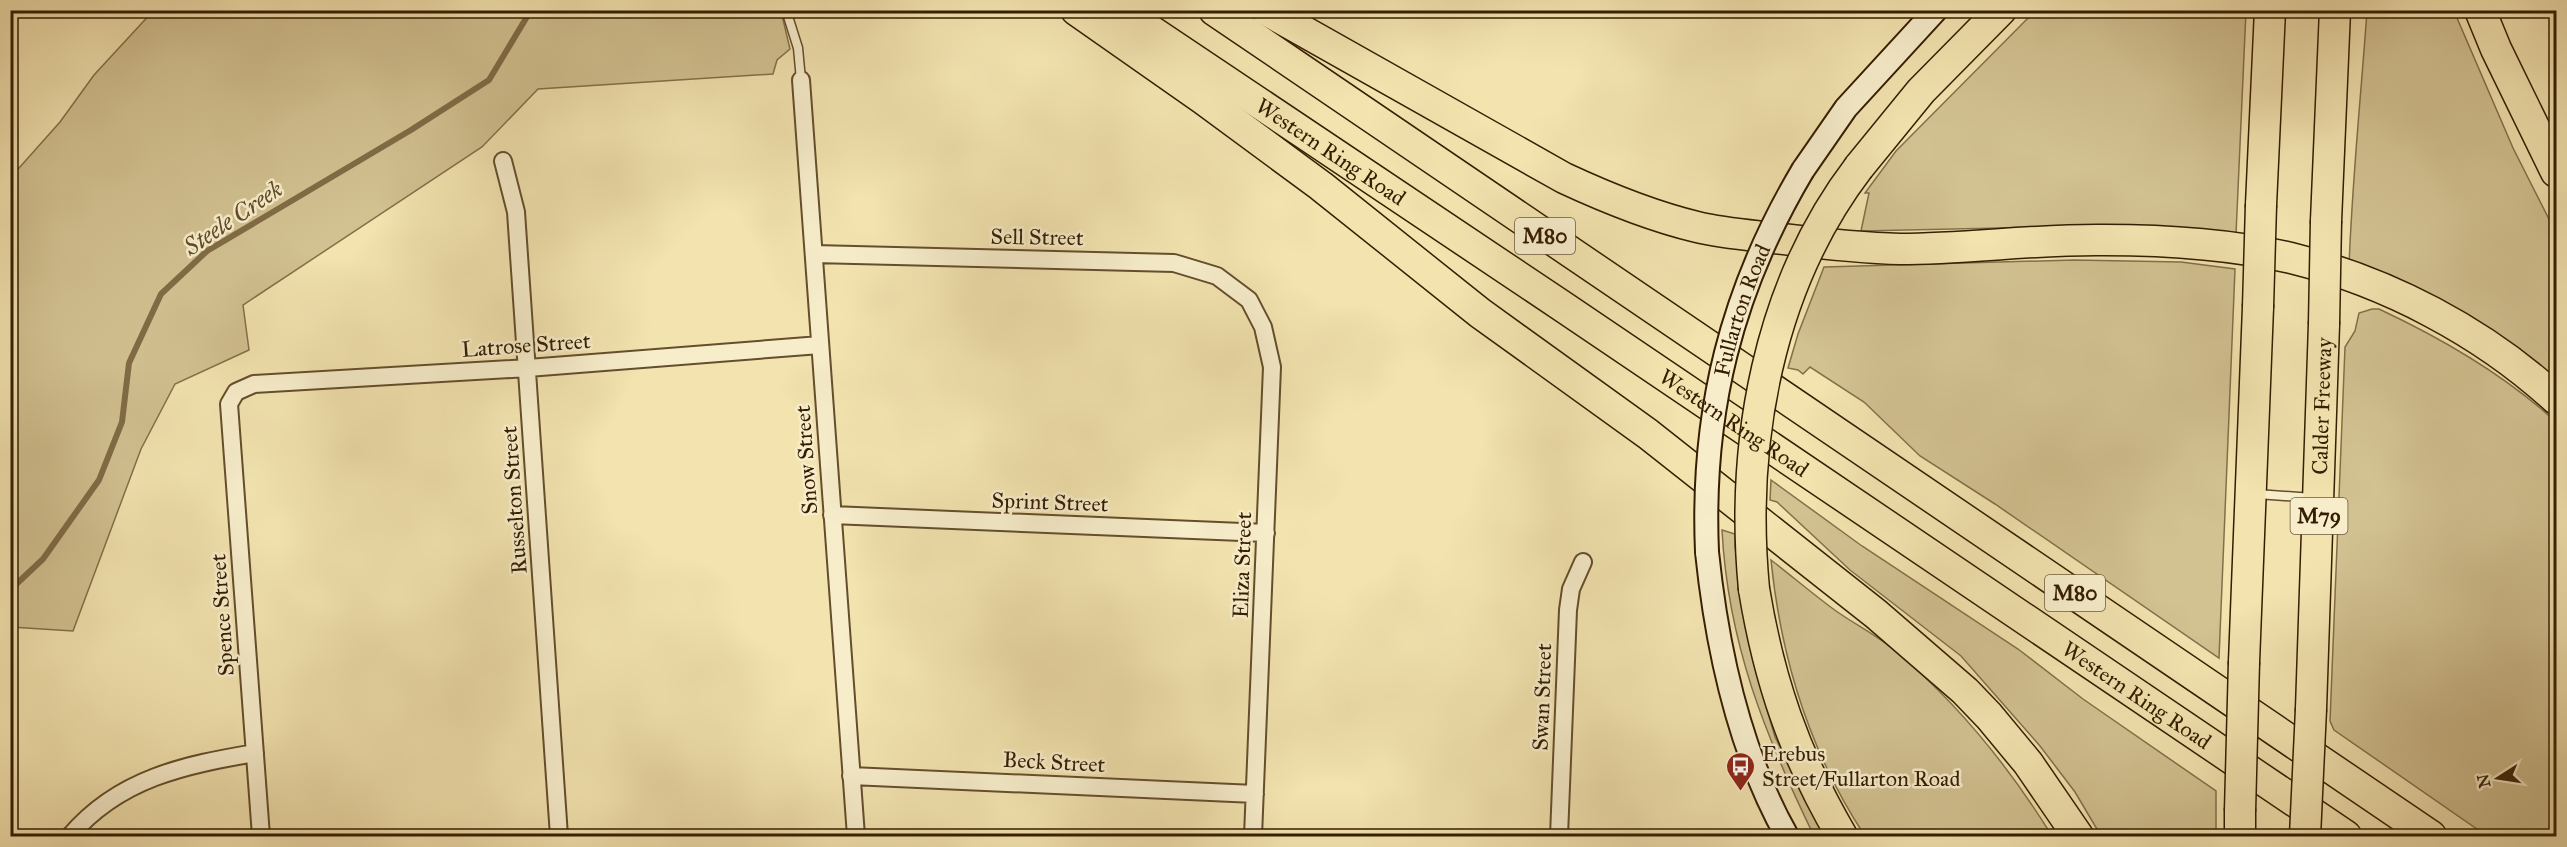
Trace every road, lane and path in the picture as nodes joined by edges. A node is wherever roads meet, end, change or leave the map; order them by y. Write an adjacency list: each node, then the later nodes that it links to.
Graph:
1 (786, 10): 11 (lane)
2 (1076, 10): 39 (highway)
3 (1120, 10): 41 (highway, Western Ring Road / M80)
4 (1214, 10): 42 (highway, M80)
5 (1266, 10): 21 (highway)
6 (1936, 10): 37 (main road, Fullarton Road, bridge)
7 (2001, 10): 38 (highway, bridge)
8 (2270, 10): 22 (highway, bridge)
9 (2335, 10): 23 (highway, Calder Freeway / M79, bridge)
10 (2481, 10): 12 (highway)
11 (801, 80): 16 (street, Snow Street)
12 (2523, 106): 14 (highway); 15 (highway)
13 (503, 161): 19 (street, Russelton Street)
14 (2556, 172)
15 (2556, 188)
16 (814, 254): 17 (street, Sell Street); 18 (street, Snow Street)
17 (1249, 300): 25 (street, Eliza Street)
18 (820, 345): 19 (street, Latrose Street); 24 (street, Snow Street)
19 (528, 368): 20 (street, Latrose Street); 33 (street, Russelton Street)
20 (236, 392): 27 (street, Spence Street)
21 (2556, 399)
22 (2251, 493): 23 (lane); 30 (highway, bridge)
23 (2319, 498): 40 (highway, Calder Freeway / M79, bridge)
24 (832, 515): 25 (street, Sprint Street); 28 (street, Snow Street)
25 (1266, 533): 29 (street, Eliza Street)
26 (1583, 562): 36 (street, Swan Street)
27 (255, 753): 31 (street); 32 (street, Spence Street)
28 (851, 776): 29 (street, Beck Street); 34 (street, Snow Street)
29 (1255, 794): 35 (street, Eliza Street)
30 (2240, 824)
31 (70, 837)
32 (261, 837)
33 (559, 837)
34 (856, 837)
35 (1253, 837)
36 (1559, 837)
37 (1787, 837)
38 (1842, 837)
39 (2078, 837)
40 (2305, 837)
41 (2346, 837)
42 (2431, 837)

